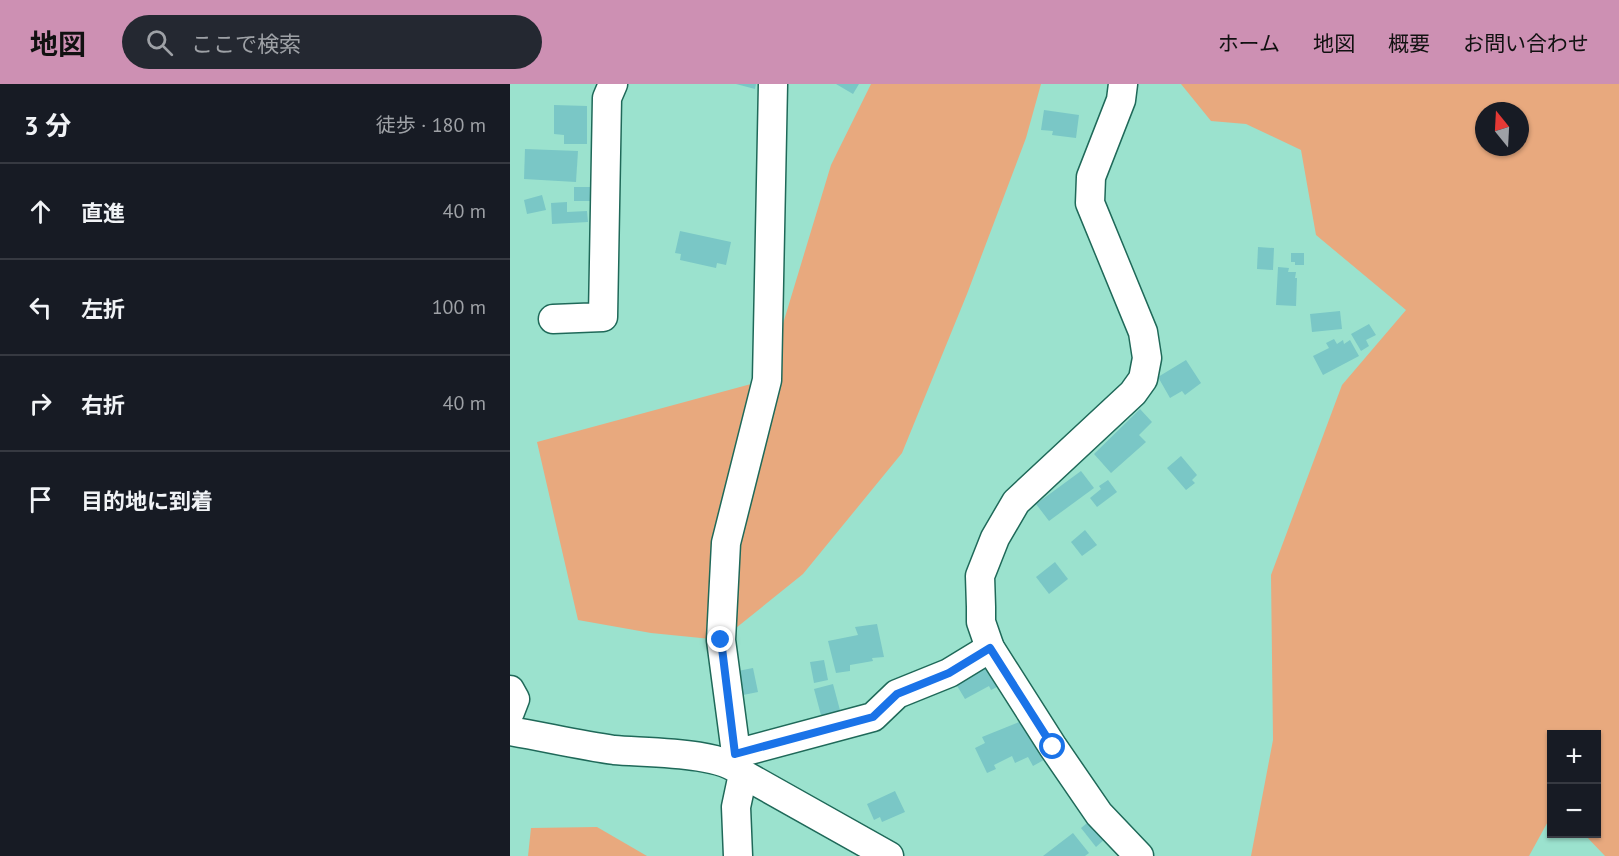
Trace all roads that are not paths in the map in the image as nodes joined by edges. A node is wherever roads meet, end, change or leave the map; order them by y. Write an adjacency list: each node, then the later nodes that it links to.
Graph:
1 (613, 84): 4 (street)
2 (773, 84): 9 (street)
3 (1118, 89): 5 (street)
4 (553, 319)
5 (990, 648): 9 (street); 12 (street)
6 (510, 690): 7 (street)
7 (510, 712)
8 (510, 731): 9 (street)
9 (738, 765): 10 (street); 11 (street)
10 (738, 856)
11 (889, 856)
12 (1139, 856)

